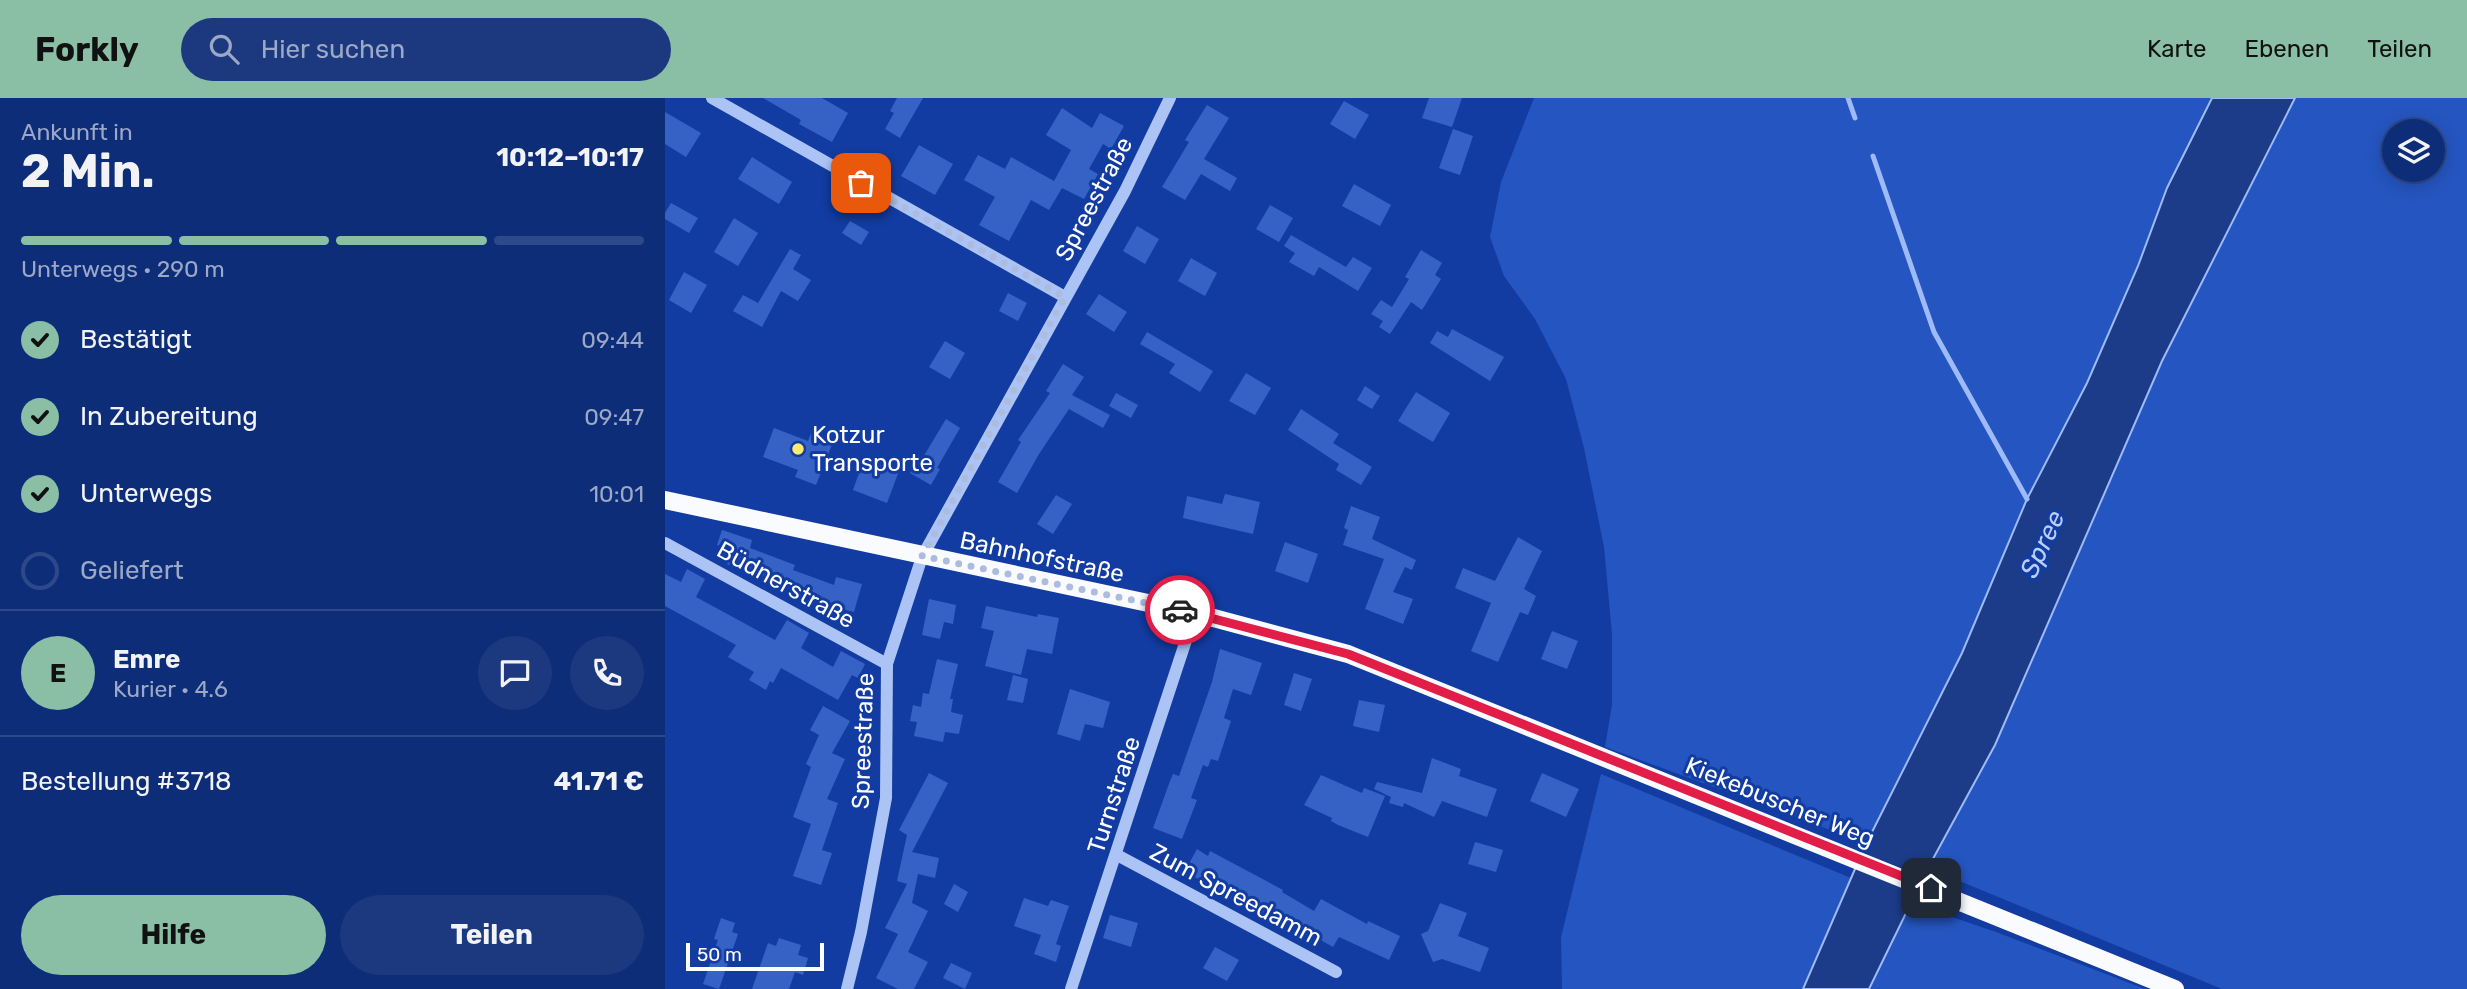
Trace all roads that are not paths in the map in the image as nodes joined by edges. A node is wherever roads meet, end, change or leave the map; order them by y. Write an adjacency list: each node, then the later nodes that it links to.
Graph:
1 (712, 98): 3 (street)
2 (1170, 98): 3 (street, Spreestraße)
3 (1065, 297): 6 (street, Spreestraße)
4 (665, 500): 6 (main road, Bahnhofstraße)
5 (665, 543): 8 (street, Büdnerstraße)
6 (922, 556): 7 (main road, Bahnhofstraße); 8 (street, Spreestraße)
7 (1195, 613): 9 (main road, Bahnhofstraße); 10 (street, Turnstraße)
8 (887, 664): 12 (street, Spreestraße)
9 (1561, 740): 14 (main road, Kiekebuscher Weg)
10 (1117, 855): 11 (street, Zum Spreedamm); 13 (street, Turnstraße)
11 (1336, 972)
12 (847, 989)
13 (1071, 989)
14 (2175, 989)

